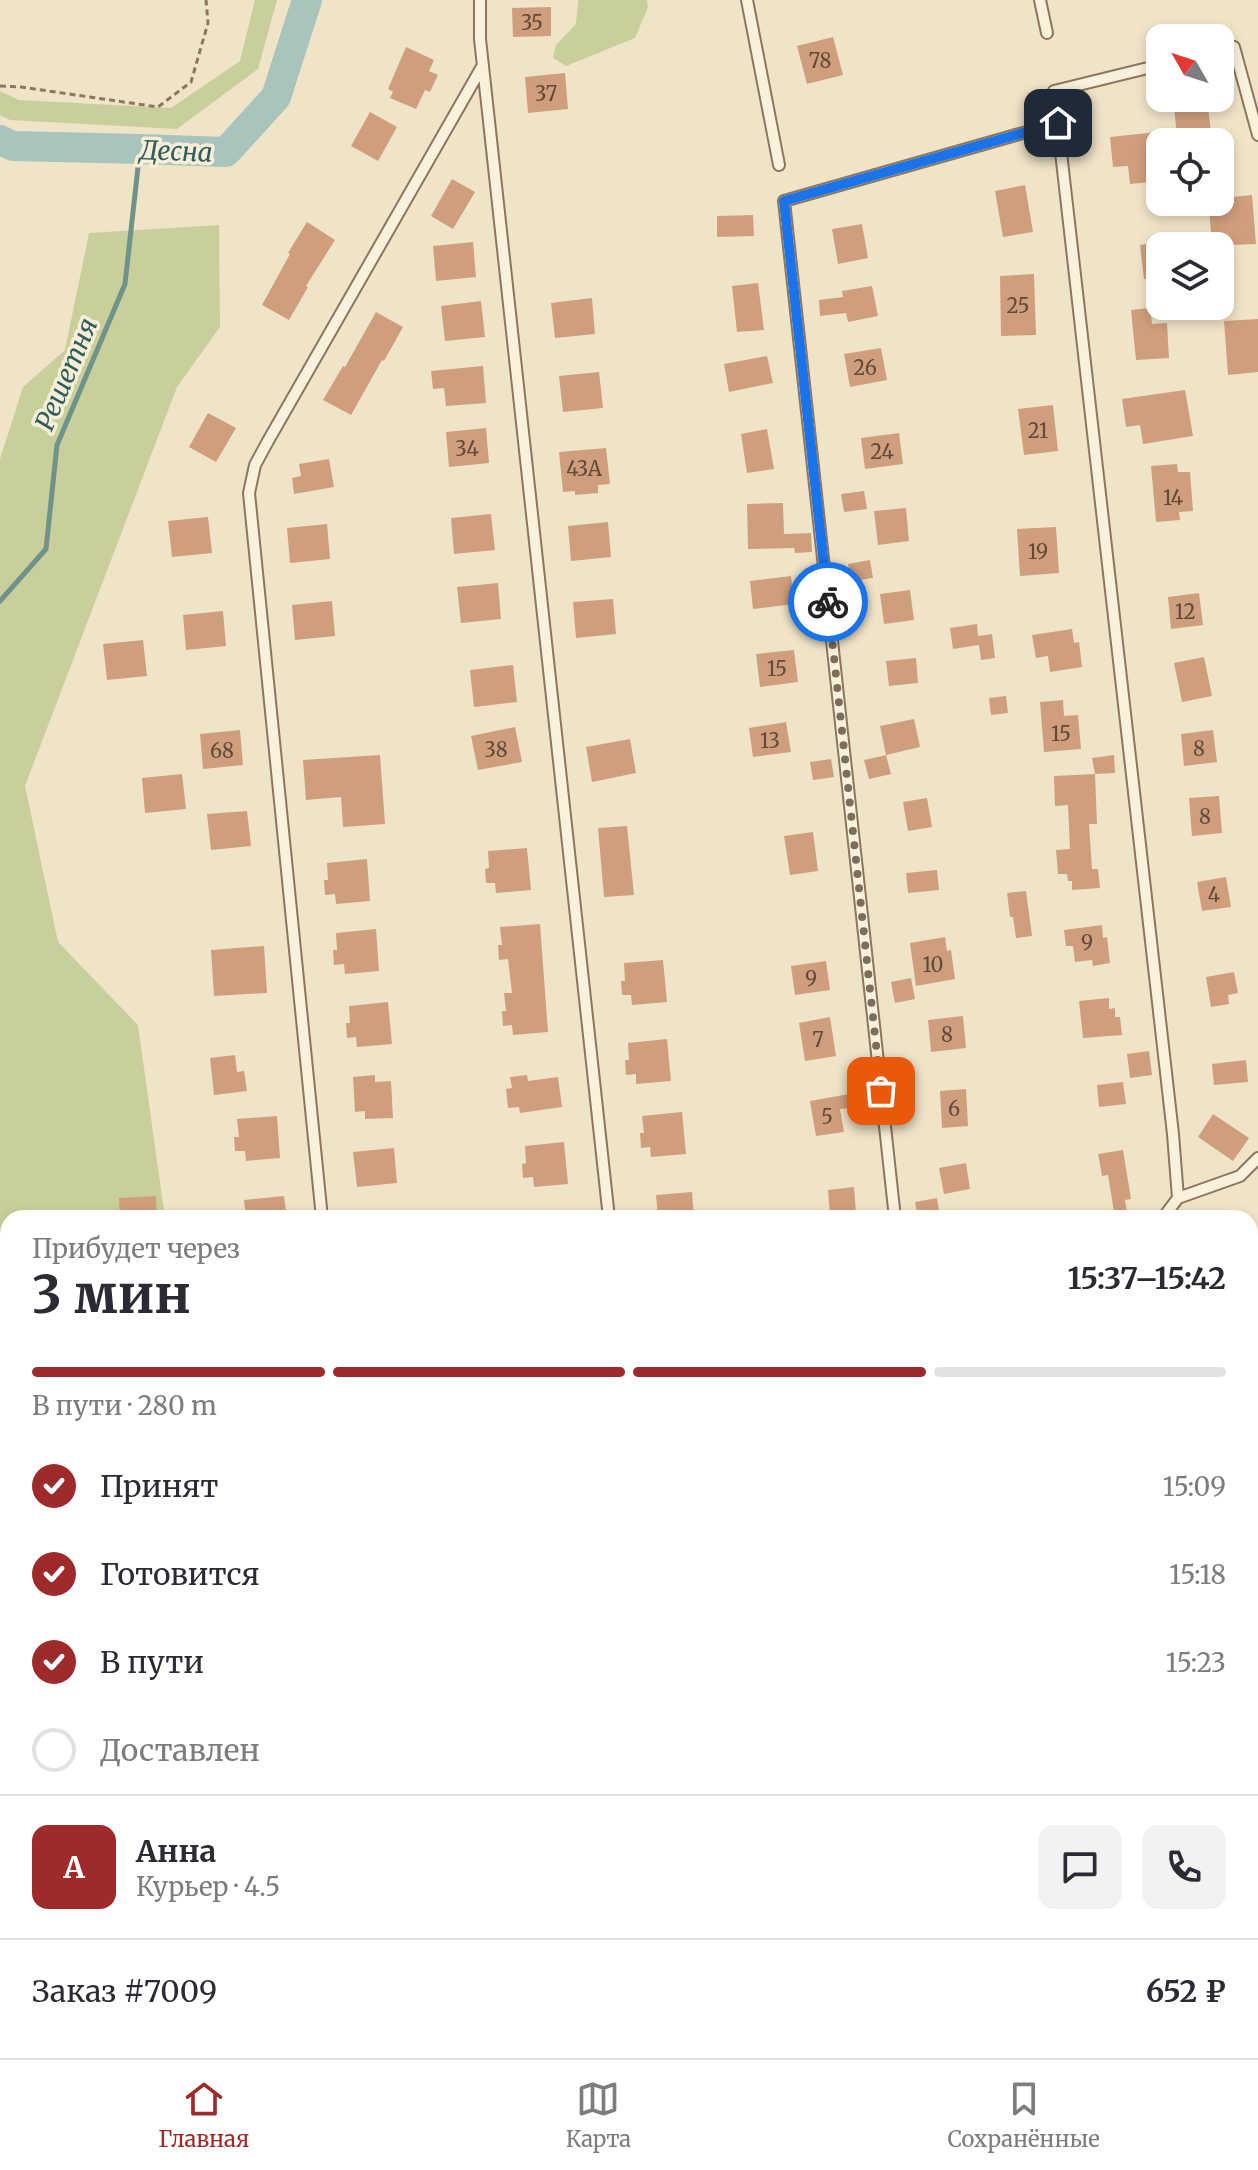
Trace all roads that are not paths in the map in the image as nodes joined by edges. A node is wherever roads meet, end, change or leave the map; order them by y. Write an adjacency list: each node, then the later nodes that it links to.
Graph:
1 (480, 0): 6 (lane)
2 (747, 0): 10 (lane)
3 (1040, 0): 4 (lane)
4 (1047, 33)
5 (1234, 47): 9 (lane)
6 (483, 65): 13 (lane); 14 (lane)
7 (1146, 68): 8 (lane)
8 (1058, 123): 12 (lane); 15 (lane)
9 (1258, 135)
10 (779, 165)
11 (1258, 1158): 12 (lane)
12 (1178, 1198): 16 (lane)
13 (321, 1210)
14 (608, 1210)
15 (894, 1210)
16 (1169, 1210)

